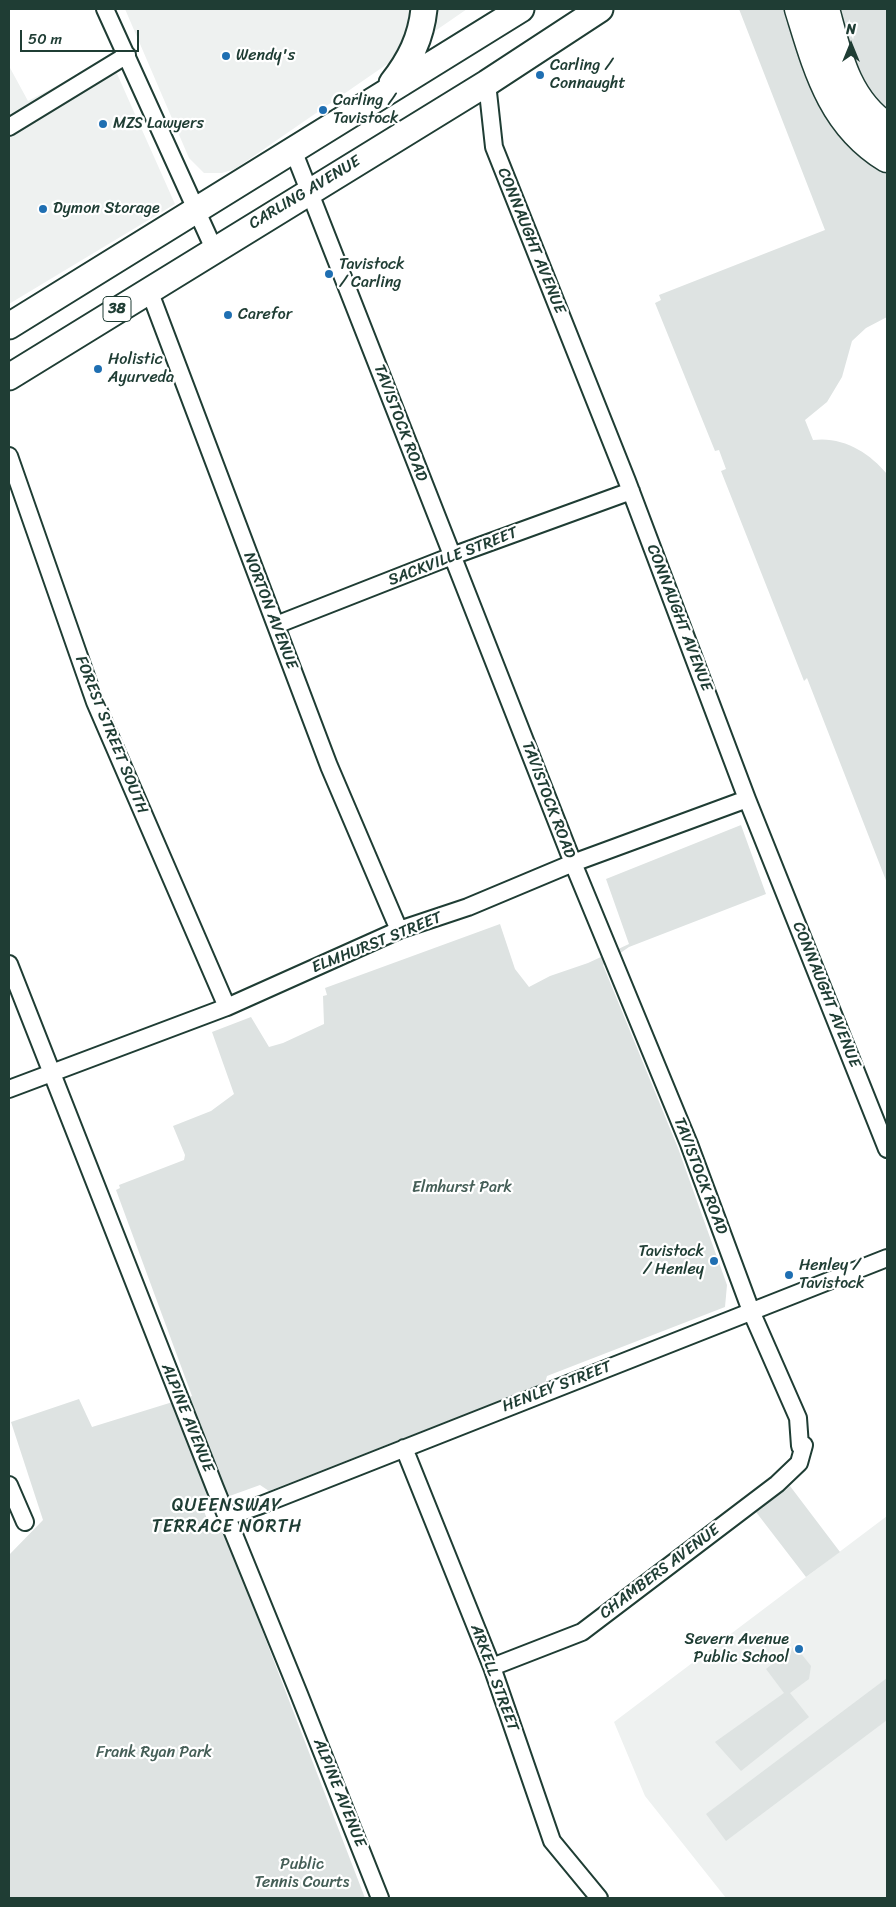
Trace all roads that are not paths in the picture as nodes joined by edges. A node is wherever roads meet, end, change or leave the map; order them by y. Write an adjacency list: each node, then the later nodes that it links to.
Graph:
1 (105, 9): 7 (street)
2 (424, 9): 9 (main road)
3 (521, 9): 9 (main road)
4 (600, 9): 8 (main road, CARLING AVENUE / 38)
5 (799, 9): 13 (highway)
6 (825, 9): 11 (highway)
7 (126, 55): 10 (street); 15 (street)
8 (486, 83): 14 (main road, CARLING AVENUE / 38); 21 (street, CONNAUGHT AVENUE)
9 (381, 95): 12 (main road)
10 (9, 127)
11 (887, 127)
12 (293, 150): 14 (street, TAVISTOCK ROAD); 15 (main road)
13 (887, 158)
14 (310, 190): 16 (main road, CARLING AVENUE / 38); 22 (street, TAVISTOCK ROAD)
15 (195, 210): 16 (street); 18 (main road)
16 (214, 249): 17 (main road, CARLING AVENUE / 38)
17 (149, 290): 19 (main road, CARLING AVENUE / 38); 23 (street, NORTON AVENUE)
18 (9, 326)
19 (9, 377)
20 (9, 456): 28 (street, FOREST STREET SOUTH)
21 (631, 491): 22 (street, SACKVILLE STREET); 24 (street, CONNAUGHT AVENUE)
22 (452, 556): 23 (street, SACKVILLE STREET); 25 (street, TAVISTOCK ROAD)
23 (276, 625): 26 (street, NORTON AVENUE)
24 (747, 799): 25 (street, ELMHURST STREET); 31 (street, CONNAUGHT AVENUE)
25 (573, 863): 26 (street, ELMHURST STREET); 33 (street, TAVISTOCK ROAD)
26 (399, 930): 28 (street, ELMHURST STREET)
27 (9, 964): 29 (street, ALPINE AVENUE)
28 (227, 1007): 29 (street, ELMHURST STREET)
29 (51, 1072): 30 (street, ELMHURST STREET); 37 (street, ALPINE AVENUE)
30 (9, 1089)
31 (887, 1149)
32 (887, 1258): 33 (street, HENLEY STREET)
33 (751, 1311): 34 (street, TAVISTOCK ROAD); 35 (street, HENLEY STREET)
34 (804, 1446): 39 (street, CHAMBERS AVENUE)
35 (404, 1448): 37 (street, HENLEY STREET); 39 (street, ARKELL STREET)
36 (9, 1485): 38 (street)
37 (227, 1517): 40 (street, ALPINE AVENUE)
38 (25, 1522)
39 (492, 1667): 41 (street, ARKELL STREET)
40 (380, 1898)
41 (599, 1898)

